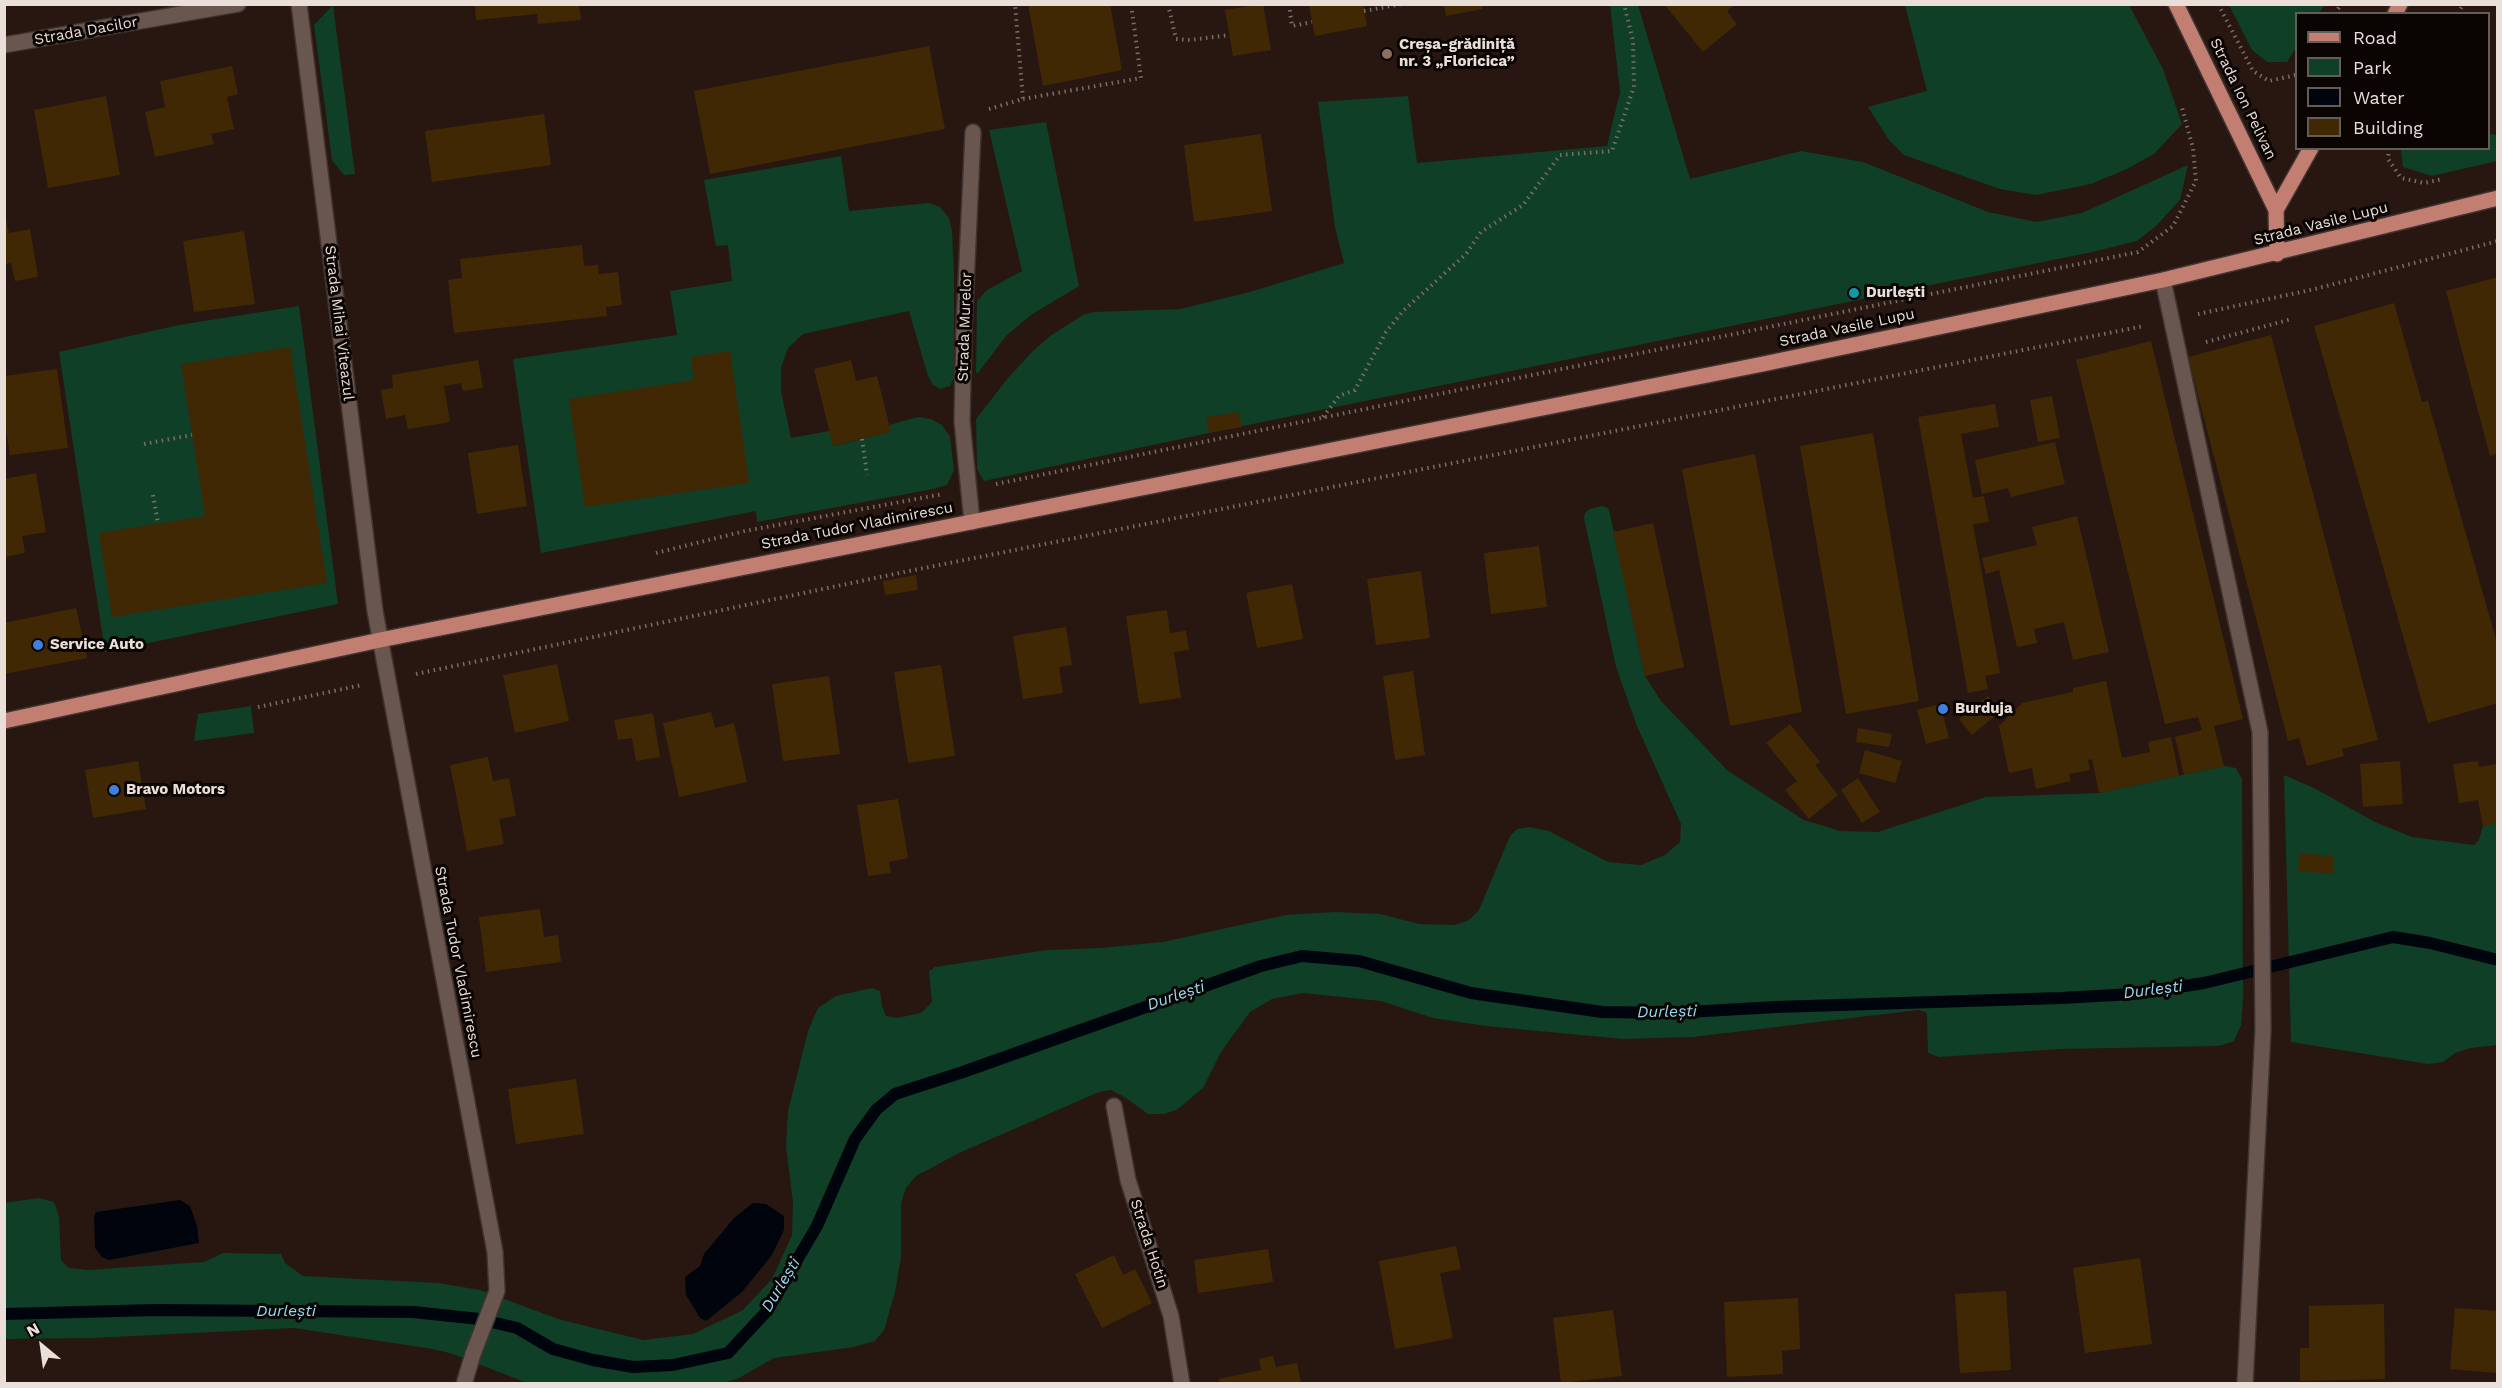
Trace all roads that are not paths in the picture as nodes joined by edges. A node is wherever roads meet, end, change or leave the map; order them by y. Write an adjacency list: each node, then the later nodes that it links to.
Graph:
1 (238, 4): 4 (street, Strada Dacilor)
2 (299, 4): 13 (street, Strada Mihai Viteazul)
3 (2176, 4): 8 (main road, Strada Ion Pelivan)
4 (4, 45)
5 (973, 132): 12 (street, Strada Murelor)
6 (2310, 150): 8 (main road)
7 (2498, 198): 9 (main road, Strada Vasile Lupu)
8 (2276, 210): 9 (main road)
9 (2277, 254): 10 (main road, Strada Vasile Lupu)
10 (2163, 280): 11 (main road, Strada Vasile Lupu); 18 (street)
11 (1342, 449): 12 (main road, Strada Tudor Vladimirescu)
12 (972, 522): 13 (main road, Strada Tudor Vladimirescu)
13 (380, 640): 14 (main road, Strada Tudor Vladimirescu); 16 (street, Strada Tudor Vladimirescu)
14 (4, 721)
15 (1114, 1106): 17 (street, Strada Hotin)
16 (464, 1383)
17 (1182, 1383)
18 (2245, 1383)

